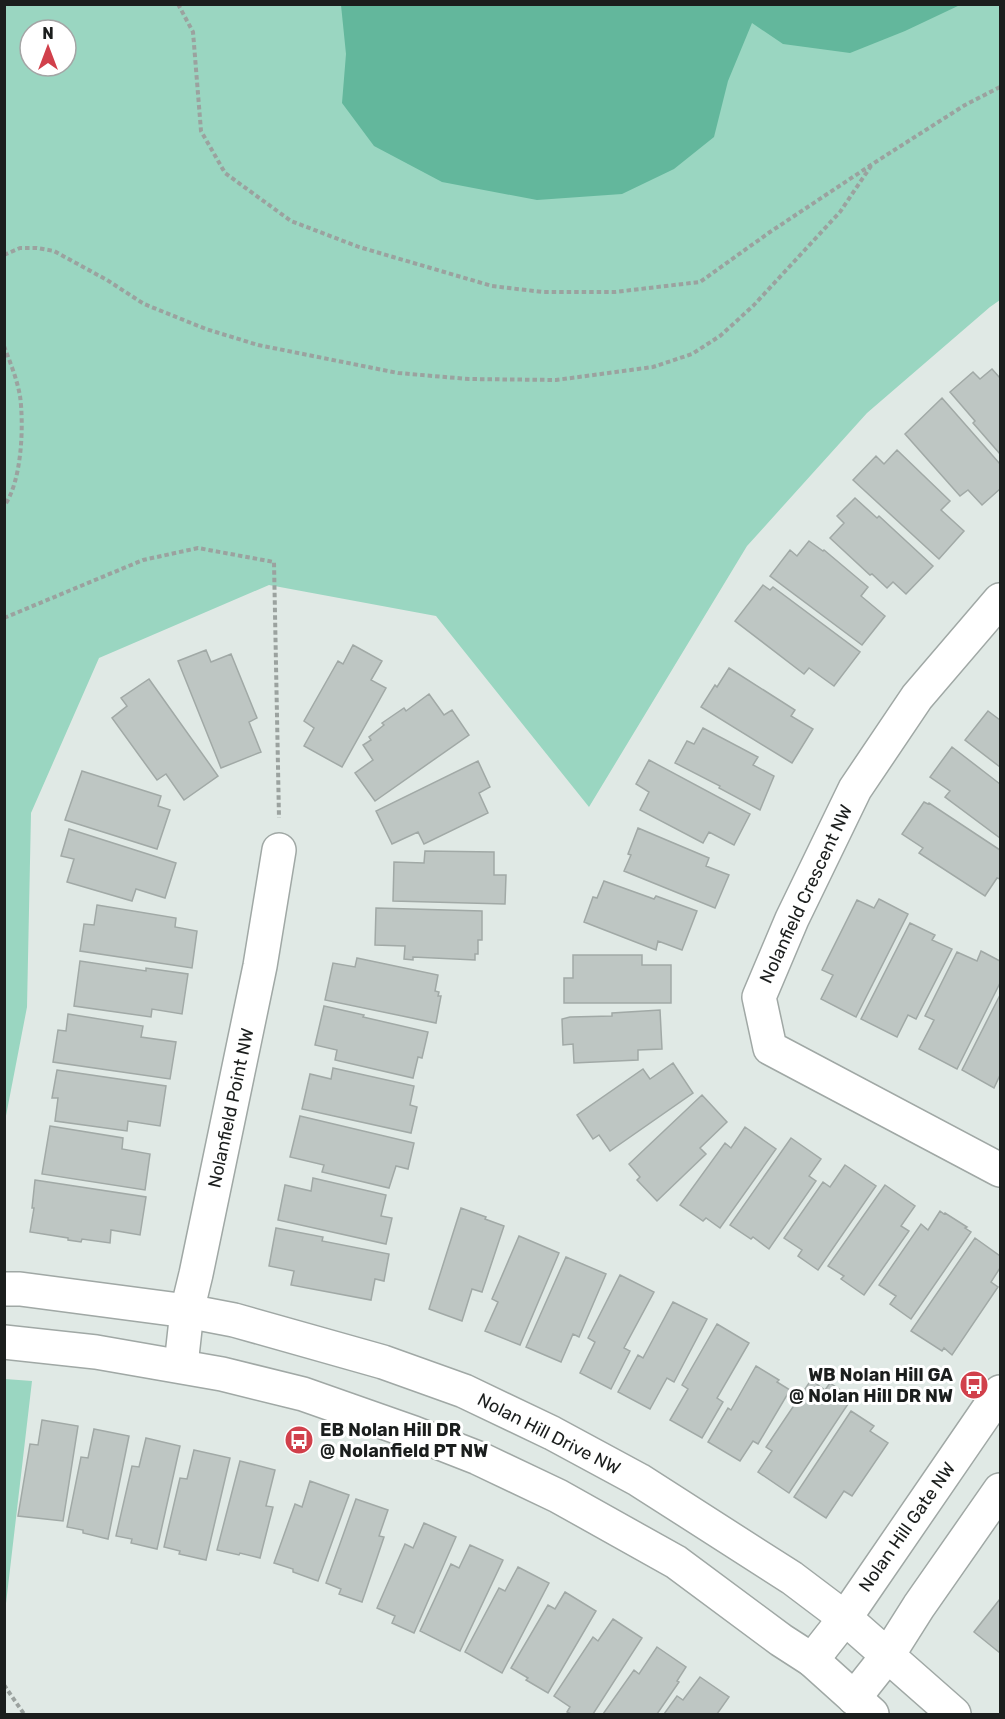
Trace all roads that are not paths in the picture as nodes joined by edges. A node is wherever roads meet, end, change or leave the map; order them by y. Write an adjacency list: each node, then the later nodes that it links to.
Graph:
1 (1000, 600): 3 (street, Nolanfield Crescent NW)
2 (279, 850): 5 (street, Nolanfield Point NW)
3 (1000, 1170)
4 (4, 1289): 5 (street, Nolan Hill Drive NW)
5 (187, 1311): 7 (street, Nolanfield Point NW); 10 (street, Nolan Hill Drive NW)
6 (4, 1342): 7 (street)
7 (181, 1365): 12 (street)
8 (1000, 1392): 10 (street, Nolan Hill Gate NW)
9 (1000, 1490): 11 (street)
10 (845, 1618): 11 (street, Nolan Hill Drive NW); 12 (street, Nolan Hill Gate NW)
11 (888, 1655): 13 (street); 14 (street, Nolan Hill Drive NW)
12 (812, 1660): 13 (street)
13 (863, 1706)
14 (954, 1714)

